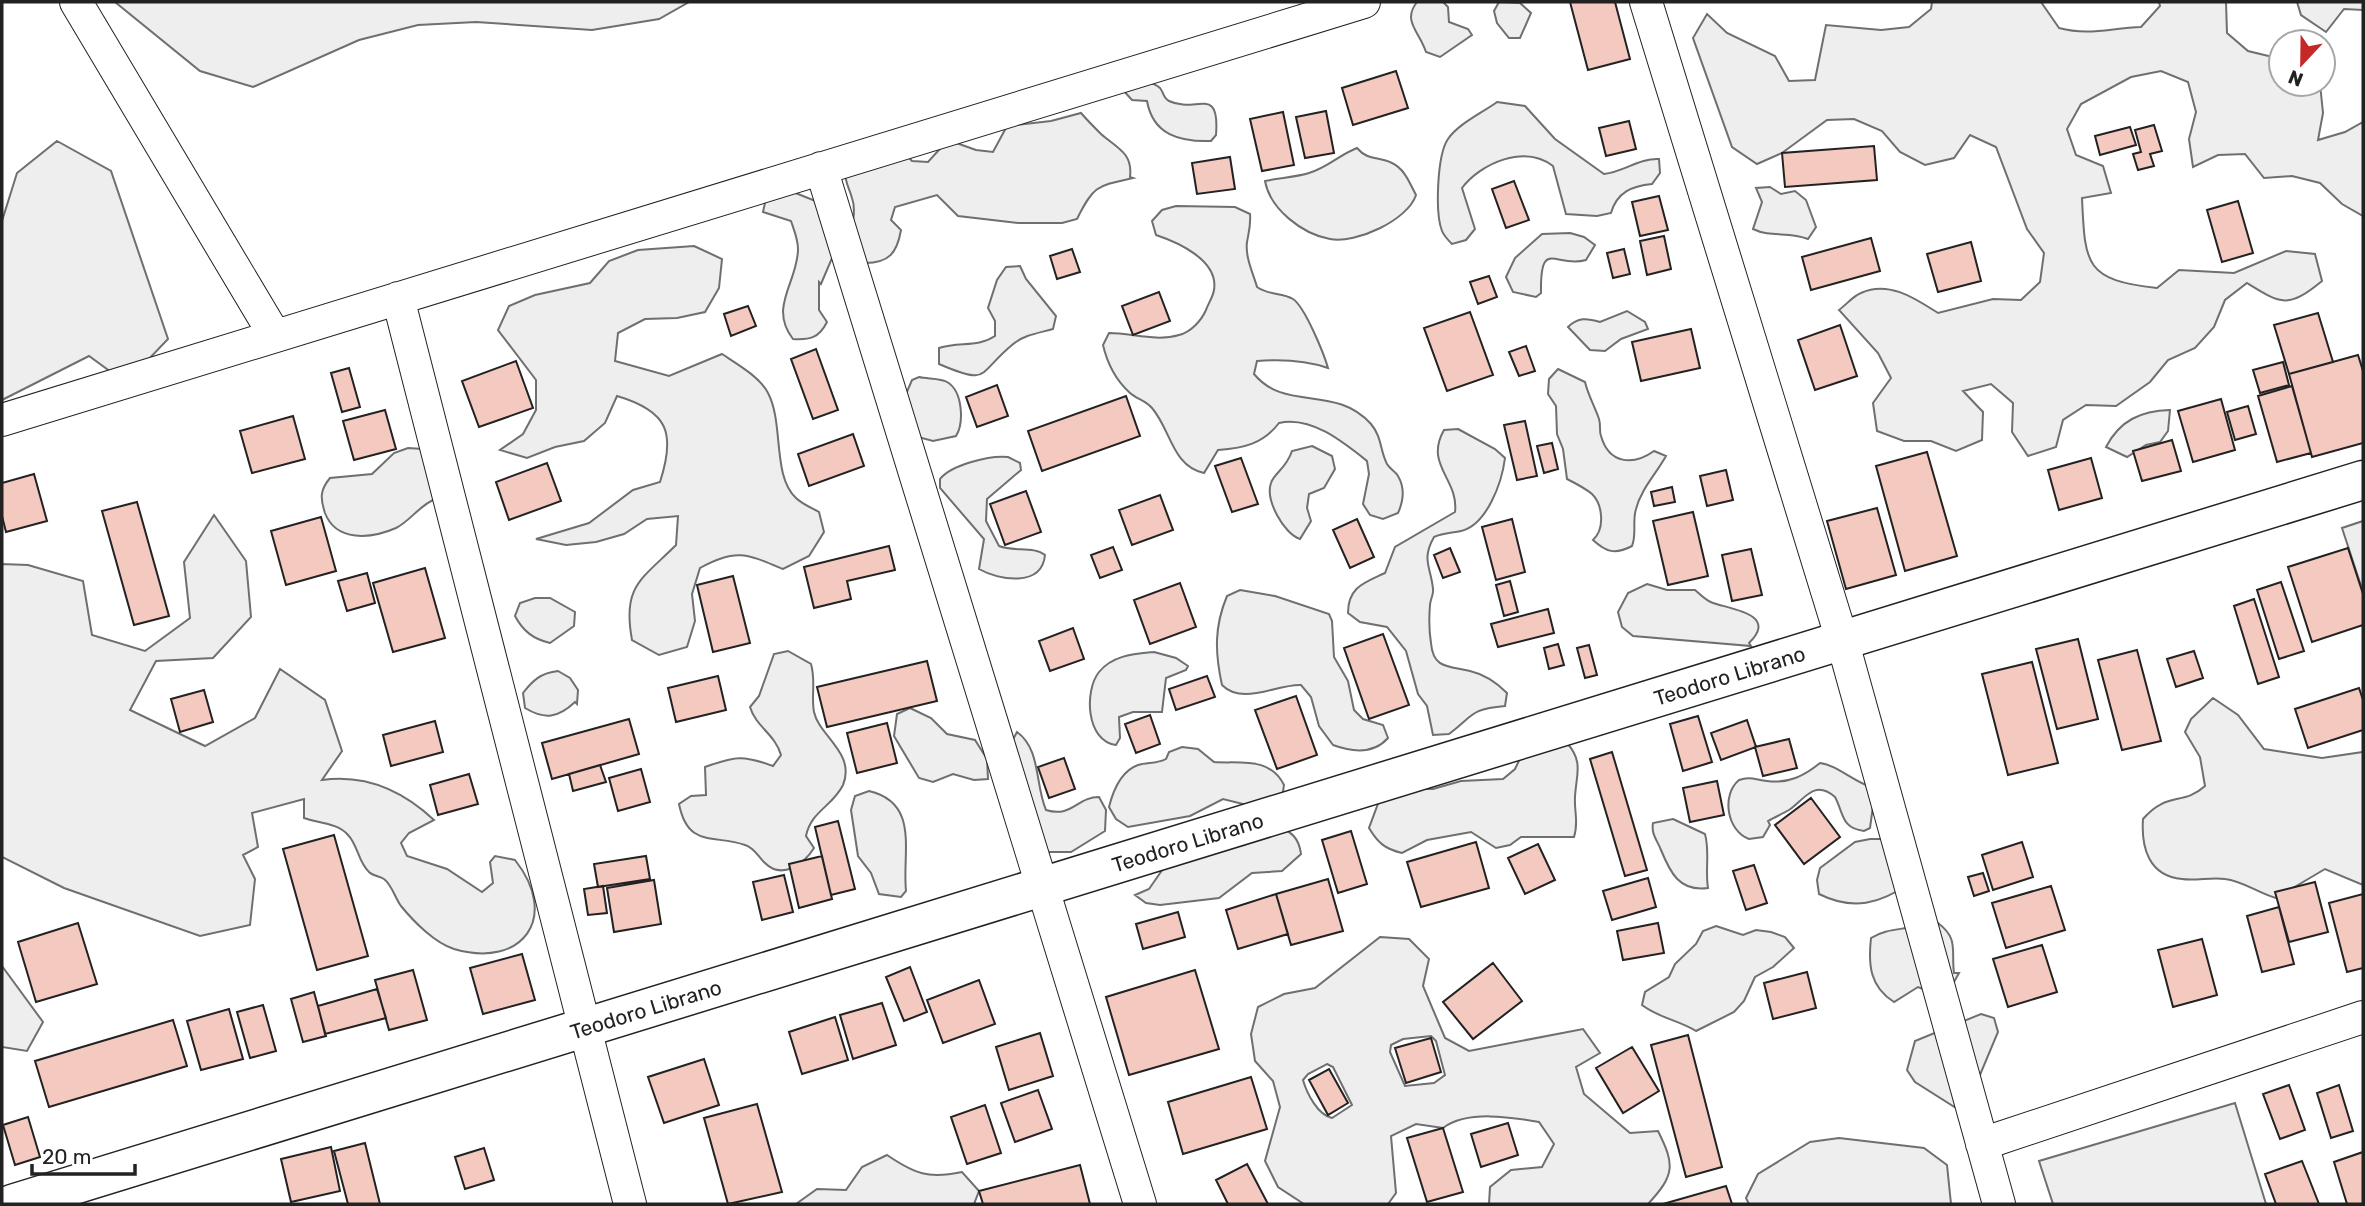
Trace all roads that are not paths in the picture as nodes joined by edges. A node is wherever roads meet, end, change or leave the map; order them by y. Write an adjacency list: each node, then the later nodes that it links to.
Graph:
1 (76, 2): 6 (street)
2 (1364, 2): 4 (street)
3 (1646, 2): 9 (street)
4 (821, 169): 5 (street); 10 (street)
5 (398, 298): 6 (street); 12 (street)
6 (275, 336): 7 (street)
7 (2, 420)
8 (2363, 480): 9 (main road, Teodoro Librano)
9 (1843, 643): 10 (main road, Teodoro Librano); 13 (street)
10 (1043, 887): 12 (main road, Teodoro Librano); 16 (street)
11 (2363, 1017): 13 (street)
12 (583, 1029): 14 (main road, Teodoro Librano); 15 (street)
13 (1982, 1144): 17 (street)
14 (12, 1204)
15 (631, 1204)
16 (1140, 1204)
17 (1999, 1204)

